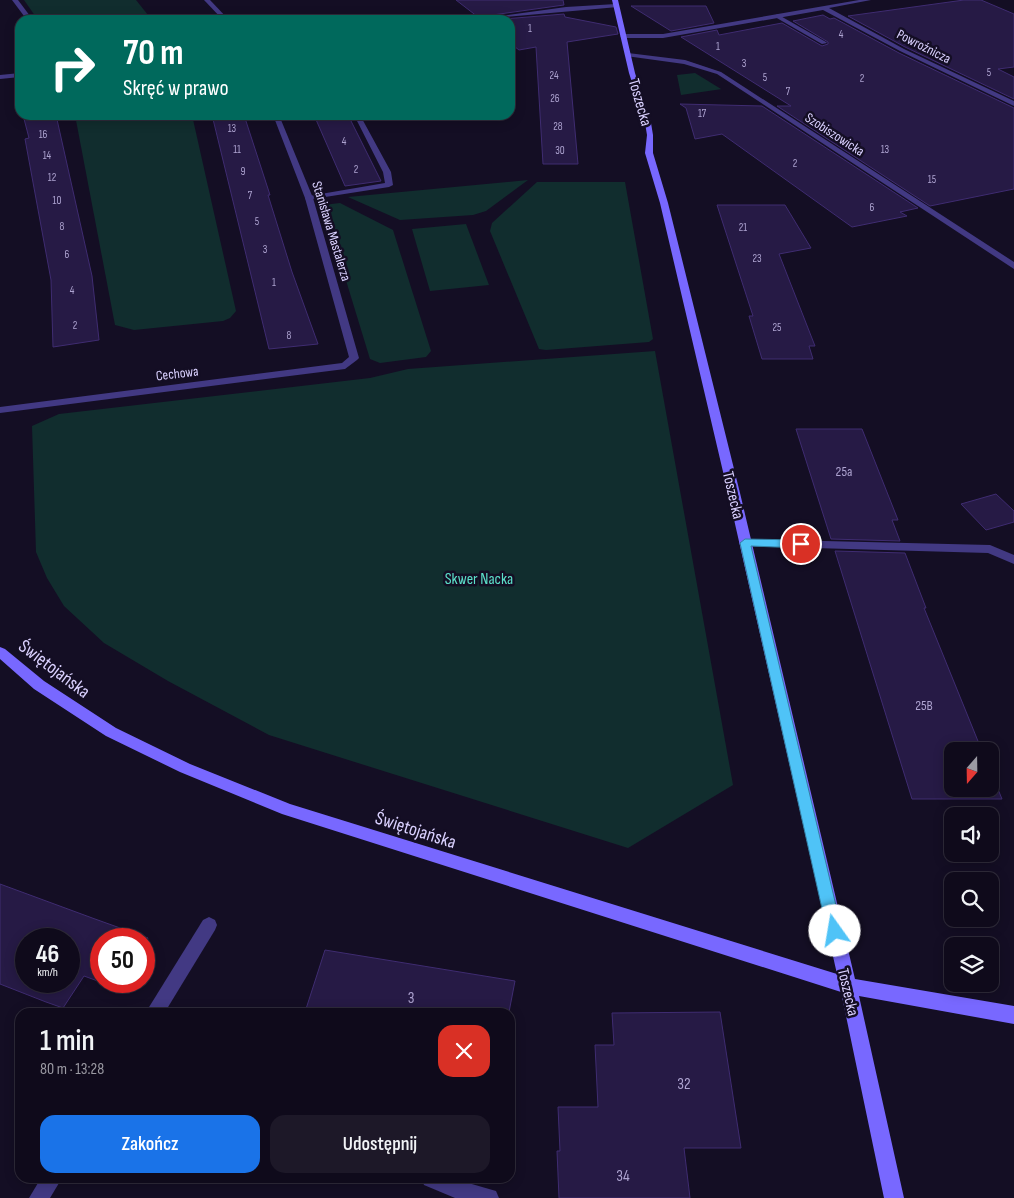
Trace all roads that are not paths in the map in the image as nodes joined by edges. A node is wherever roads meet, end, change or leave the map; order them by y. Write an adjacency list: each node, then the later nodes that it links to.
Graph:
1 (15, 0): 6 (street)
2 (207, 0): 7 (street)
3 (868, 0): 5 (street)
4 (615, 3): 8 (street); 10 (main road, Toszecka)
5 (824, 8): 9 (street); 15 (street, Powroźnicza)
6 (26, 15)
7 (221, 15)
8 (515, 15)
9 (777, 16): 10 (street); 11 (street)
10 (623, 36): 12 (main road, Toszecka)
11 (824, 43)
12 (628, 56): 19 (street, Szobiszowicka); 23 (main road, Toszecka)
13 (15, 76): 14 (street)
14 (0, 78)
15 (1014, 104)
16 (278, 120): 18 (street, Stanisława Mastalerza)
17 (360, 120): 18 (street)
18 (309, 198): 21 (street, Stanisława Mastalerza)
19 (1010, 260): 20 (street, Szobiszowicka)
20 (1014, 266)
21 (354, 358): 22 (street, Cechowa)
22 (0, 410)
23 (745, 543): 24 (street); 27 (main road, Toszecka)
24 (1014, 560)
25 (0, 652): 27 (main road, Świętojańska)
26 (209, 925): 28 (street)
27 (848, 986): 29 (main road, Świętojańska); 34 (main road, Toszecka)
28 (157, 1008)
29 (1014, 1015)
30 (49, 1183): 32 (street)
31 (441, 1183): 33 (street)
32 (39, 1198)
33 (489, 1198)
34 (894, 1198)

